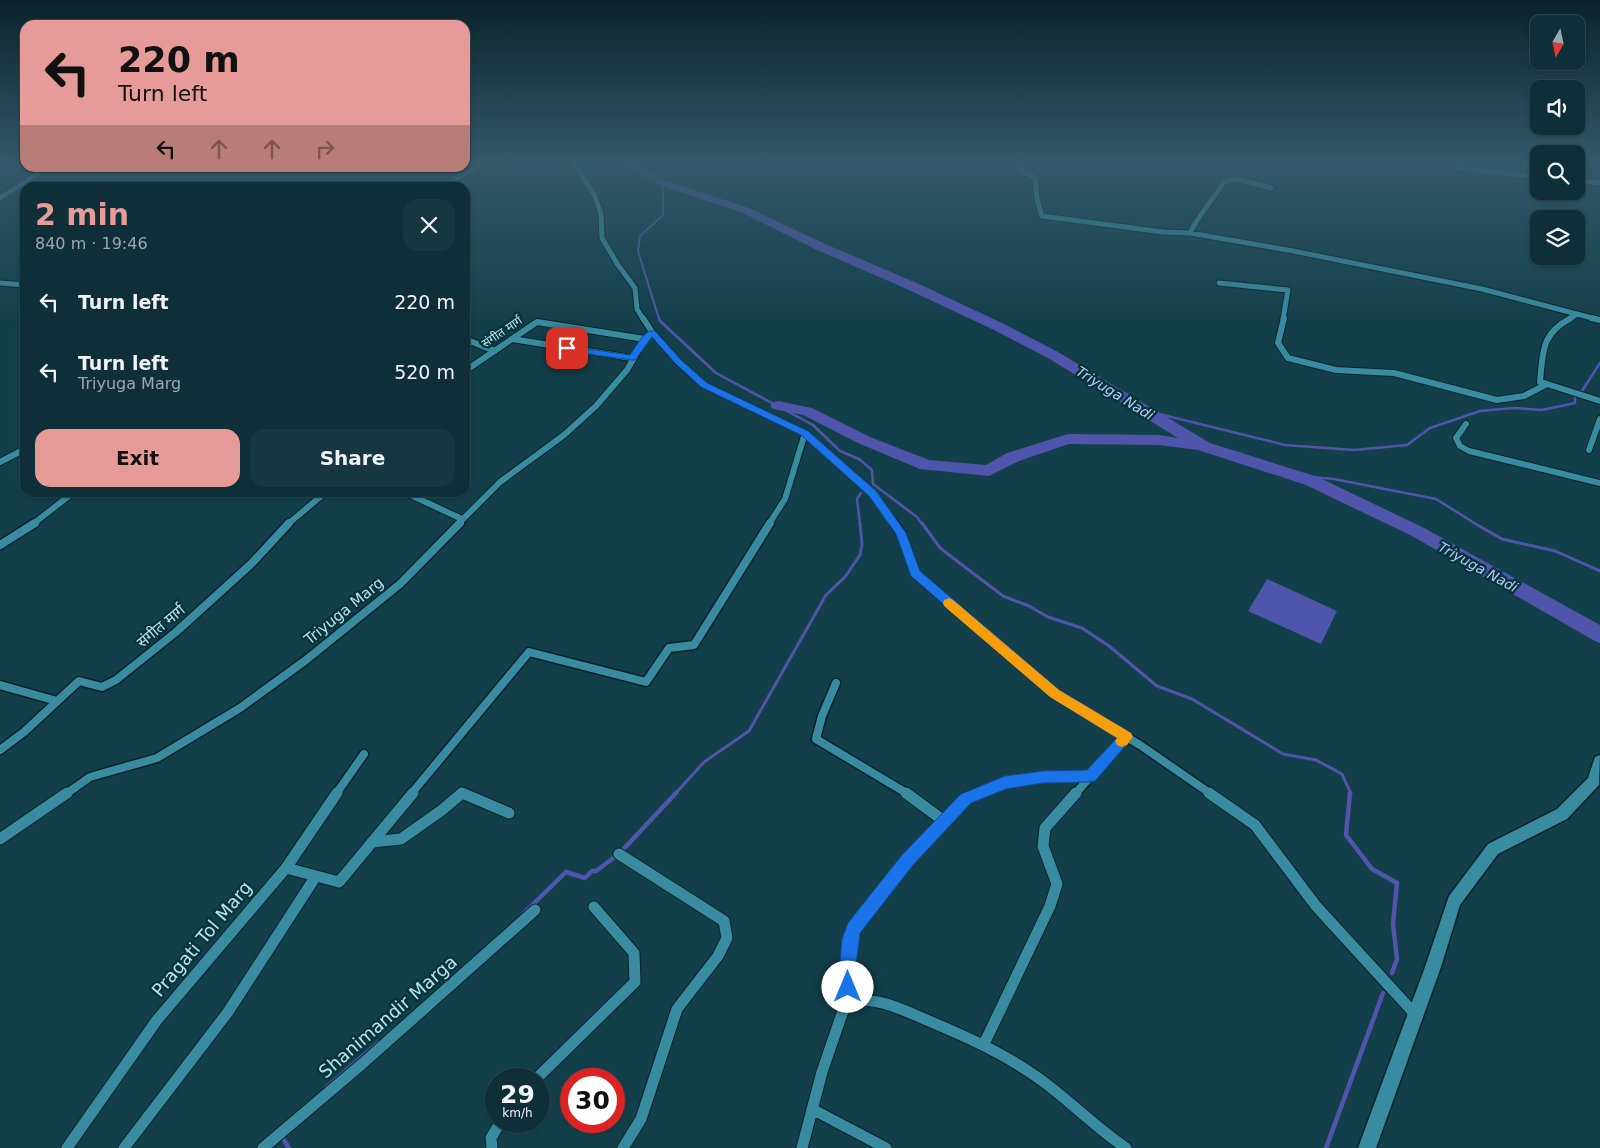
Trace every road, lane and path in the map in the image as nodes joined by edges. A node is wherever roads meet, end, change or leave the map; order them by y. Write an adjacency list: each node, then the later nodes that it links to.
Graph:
1 (601, 216): 10 (street)
2 (1042, 216): 4 (street)
3 (1199, 216): 4 (street)
4 (1190, 233): 8 (street)
5 (0, 283): 7 (street)
6 (1219, 283): 17 (street)
7 (20, 285)
8 (1576, 315): 9 (street); 17 (street)
9 (1600, 320)
10 (652, 332): 12 (street, Triyuga Marg); 21 (street)
11 (512, 339): 12 (street, संगीत मार्ग); 14 (street, संगीत मार्ग); 15 (street)
12 (645, 339): 15 (street, Triyuga Marg)
13 (470, 341): 14 (street)
14 (495, 351): 16 (street, संगीत मार्ग)
15 (632, 358): 29 (street, Triyuga Marg)
16 (470, 368)
17 (1547, 384): 18 (street)
18 (1600, 401)
19 (1600, 419): 22 (street)
20 (1466, 424): 25 (street)
21 (805, 433): 34 (street); 42 (street)
22 (1589, 450)
23 (20, 452): 24 (street)
24 (0, 462)
25 (1600, 482)
26 (68, 497): 30 (street)
27 (320, 497): 33 (street, संगीत मार्ग)
28 (415, 497): 29 (street)
29 (462, 519): 41 (street, Triyuga Marg)
30 (0, 545)
31 (836, 683): 40 (street)
32 (0, 685): 33 (street)
33 (57, 701): 35 (street, संगीत मार्ग)
34 (1126, 737): 38 (street); 49 (street)
35 (0, 750)
36 (364, 754): 44 (street, Pragati Tol Marg)
37 (1600, 760): 49 (main road)
38 (1090, 776): 40 (street); 50 (street)
39 (509, 813): 42 (street)
40 (944, 821): 48 (street)
41 (0, 839)
42 (372, 842): 45 (street)
43 (619, 854): 58 (street)
44 (286, 868): 45 (street); 54 (street, Pragati Tol Marg)
45 (316, 876): 55 (street)
46 (594, 906): 51 (street)
47 (535, 910): 56 (street, Shanimandir Marga)
48 (850, 1002): 50 (street); 52 (street)
49 (1414, 1013): 62 (main road)
50 (984, 1044): 61 (street)
51 (547, 1068)
52 (812, 1109): 59 (street); 60 (street)
53 (494, 1133): 57 (street)
54 (67, 1148)
55 (124, 1148)
56 (263, 1148)
57 (492, 1148)
58 (623, 1148)
59 (802, 1148)
60 (886, 1148)
61 (1126, 1148)
62 (1367, 1148)

